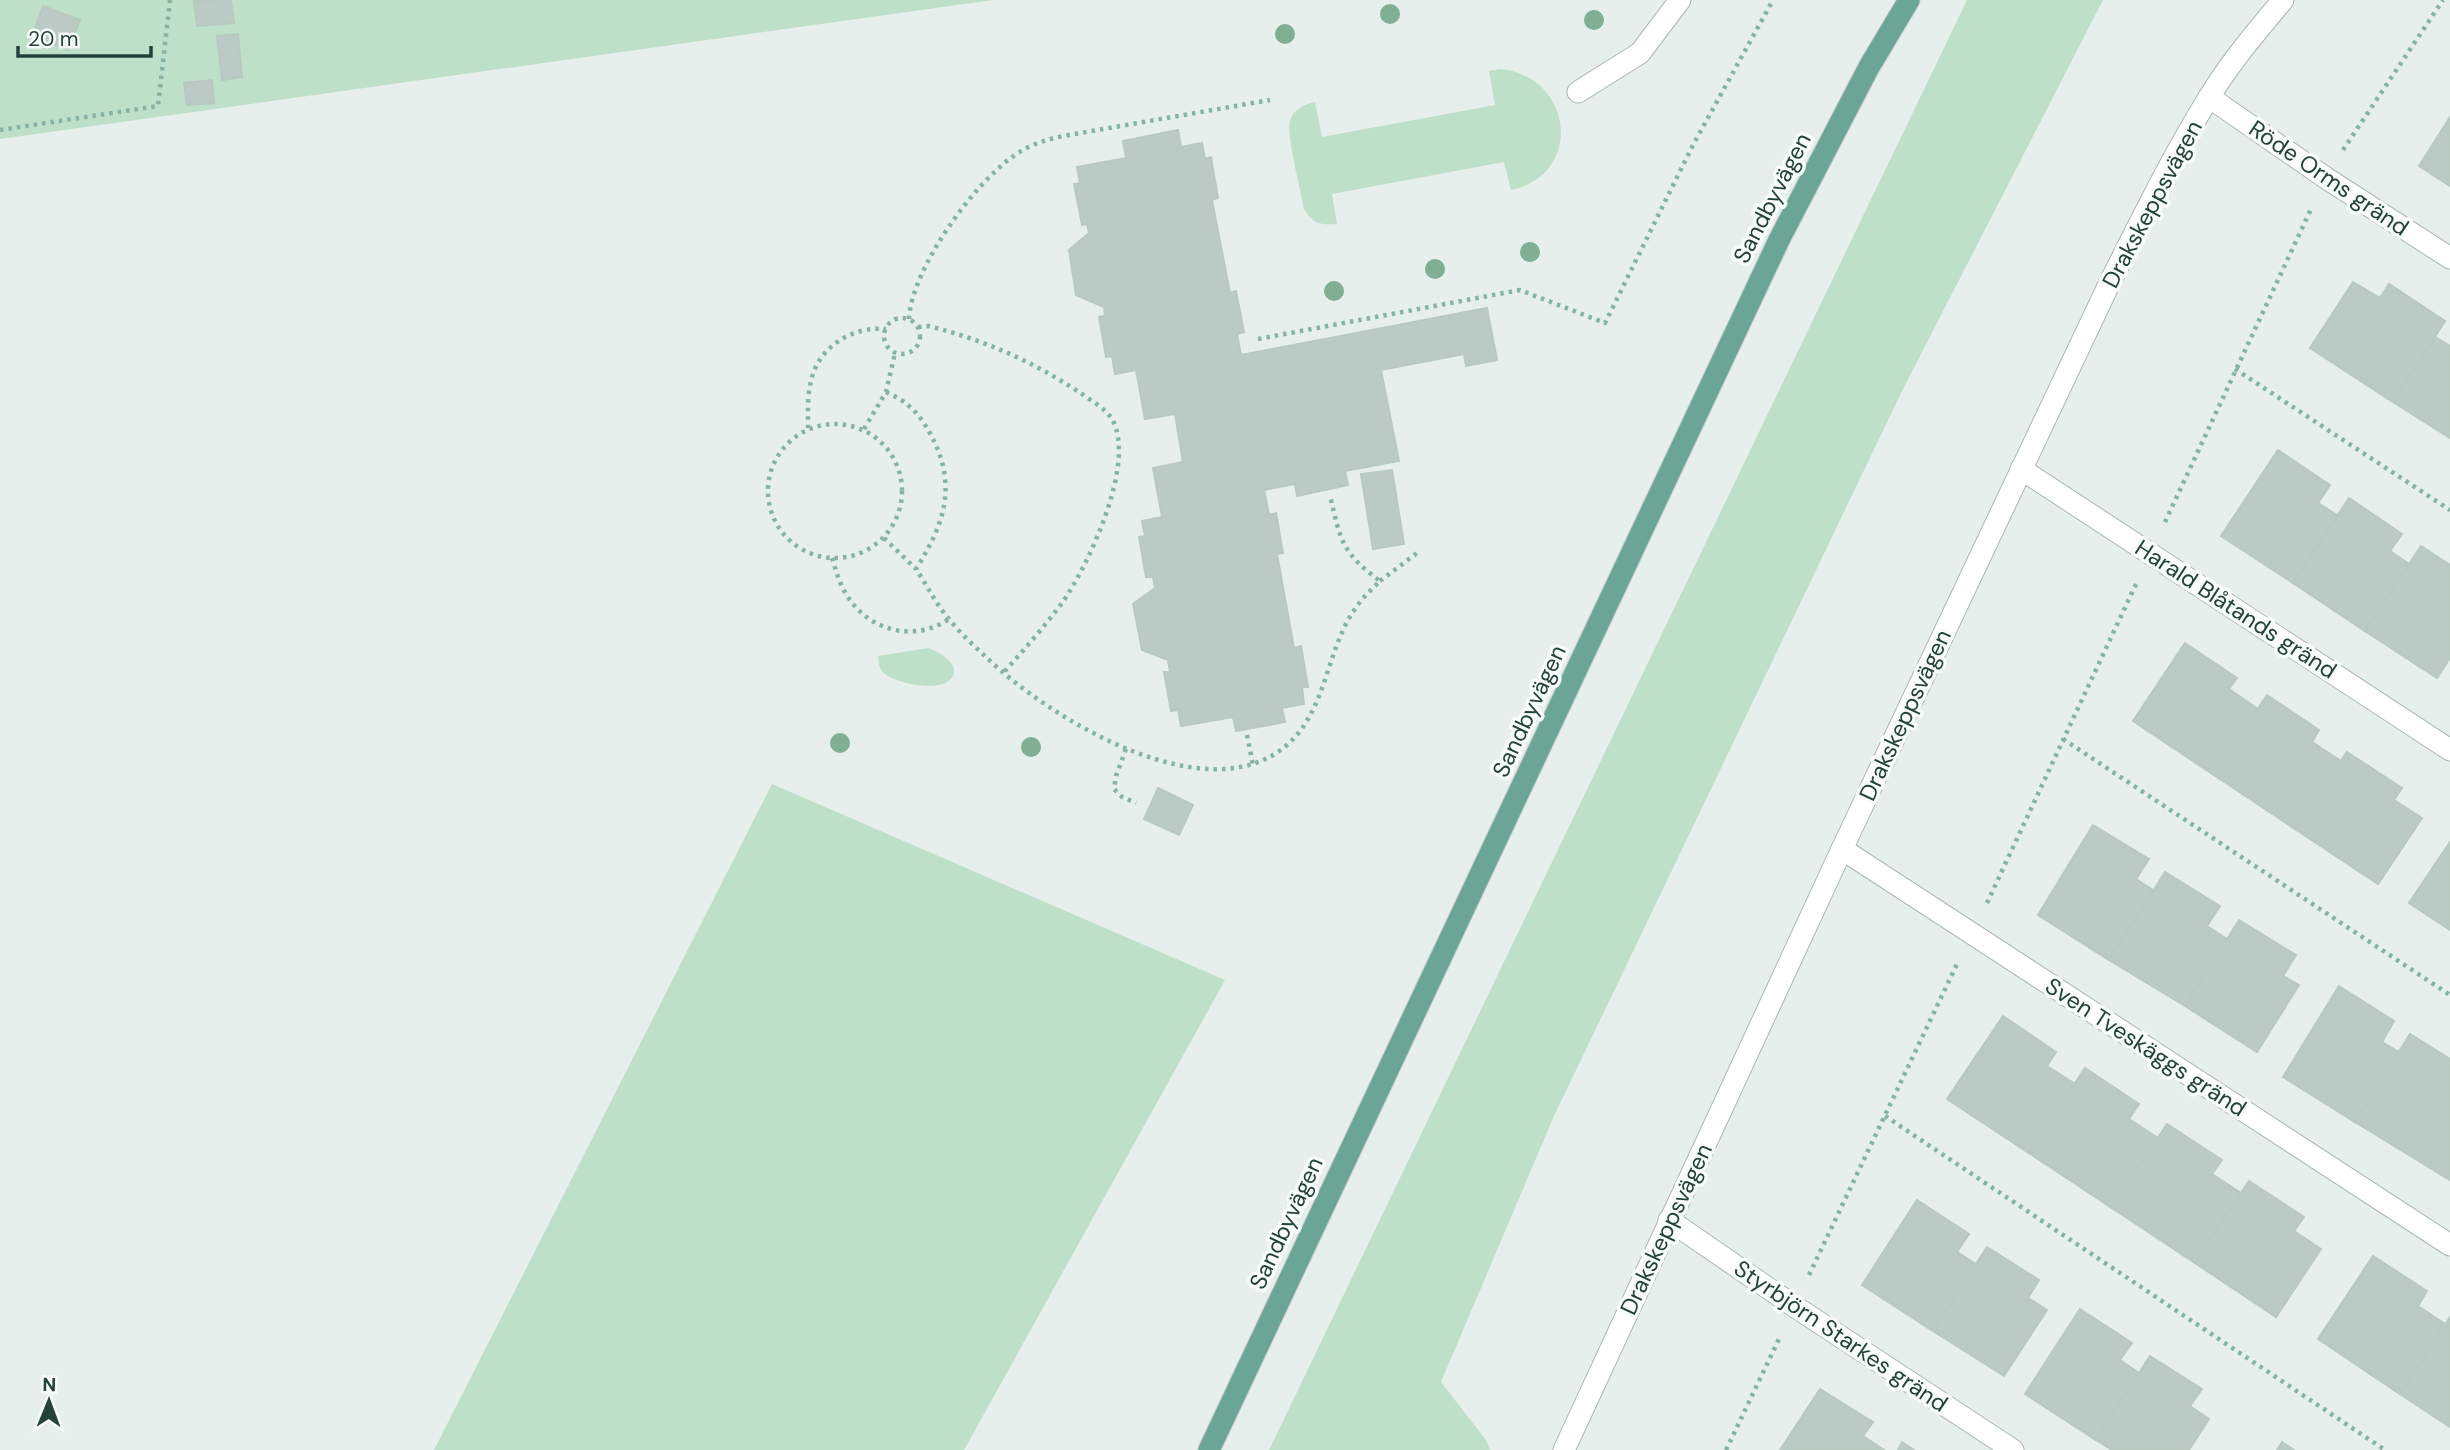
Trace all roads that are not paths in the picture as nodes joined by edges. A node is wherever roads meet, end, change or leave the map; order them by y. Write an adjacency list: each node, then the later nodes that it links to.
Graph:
1 (1680, 0): 4 (street)
2 (1909, 0): 12 (main road, Sandbyvägen)
3 (2283, 0): 5 (street, Drakskeppsvägen)
4 (1578, 92)
5 (2209, 97): 6 (street, Röde Orms gränd); 7 (street, Drakskeppsvägen)
6 (2450, 258)
7 (2021, 469): 8 (street, Harald Blåtands gränd); 9 (street, Drakskeppsvägen)
8 (2450, 750)
9 (1842, 849): 10 (street, Drakskeppsvägen); 11 (street, Sven Tveskäggs gränd)
10 (1669, 1220): 13 (street, Drakskeppsvägen); 14 (street, Styrbjörn Starkes gränd)
11 (2450, 1245)
12 (1209, 1450)
13 (1564, 1450)
14 (2013, 1450)

